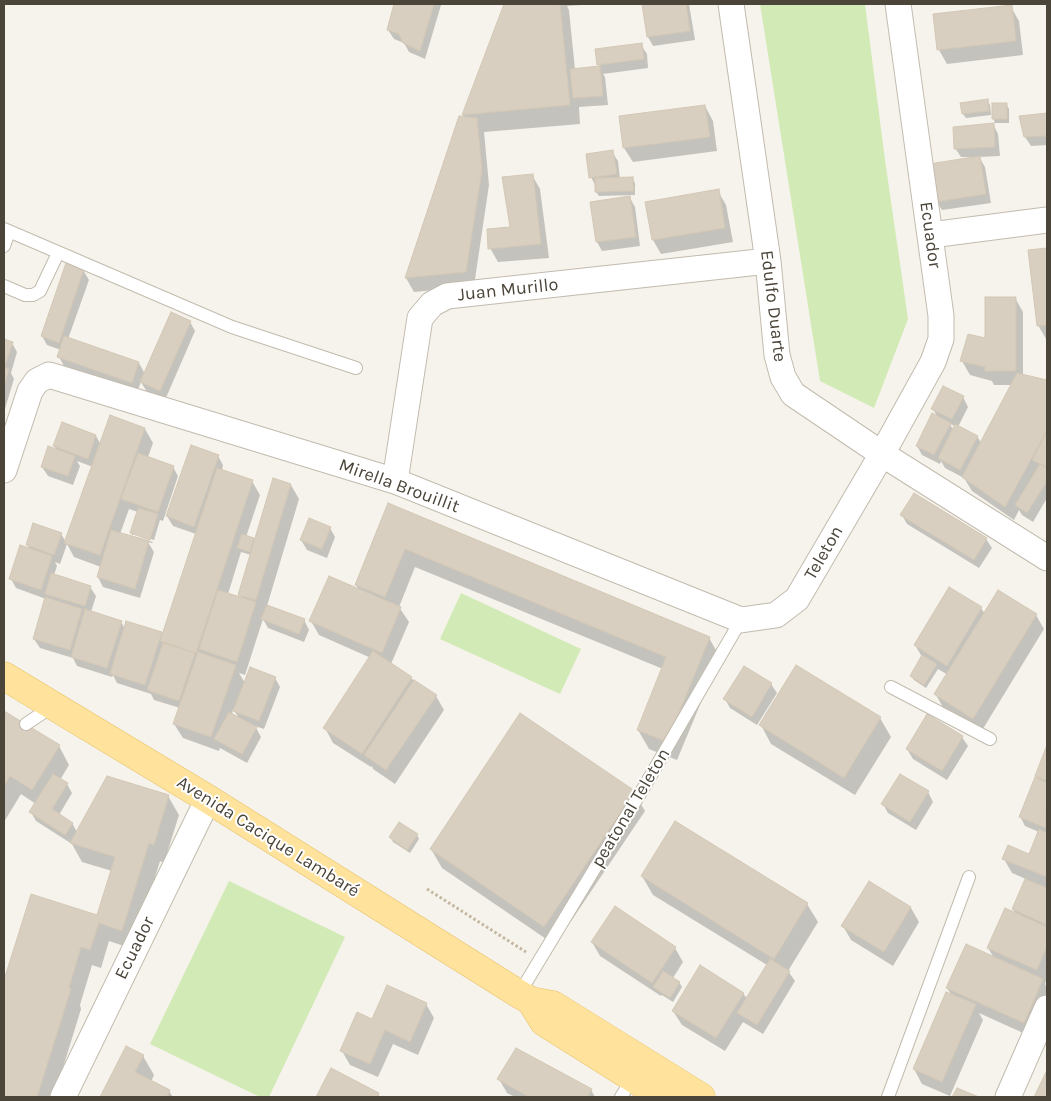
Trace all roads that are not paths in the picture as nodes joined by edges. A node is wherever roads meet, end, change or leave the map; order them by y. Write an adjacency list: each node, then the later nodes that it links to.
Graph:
1 (731, 4): 8 (street, Edulfo Duarte)
2 (898, 4): 5 (street, Ecuador)
3 (1047, 220): 5 (street)
4 (6, 230): 6 (lane); 7 (lane)
5 (931, 235): 11 (street, Ecuador)
6 (4, 246)
7 (58, 252): 9 (lane); 10 (lane)
8 (768, 261): 11 (street, Edulfo Duarte); 13 (street, Juan Murillo)
9 (4, 286)
10 (356, 368)
11 (882, 454): 14 (street, Edulfo Duarte); 15 (street, Teleton)
12 (4, 470): 13 (street, Mirella Brouillit)
13 (395, 481): 15 (street, Mirella Brouillit)
14 (1047, 558)
15 (741, 620): 23 (lane, peatonal Teleton)
16 (4, 676): 18 (main road, Avenida Cacique Lambaré)
17 (891, 687): 20 (lane)
18 (53, 706): 19 (lane); 21 (main road, Avenida Cacique Lambaré)
19 (26, 724)
20 (990, 739)
21 (208, 799): 23 (main road, Avenida Cacique Lambaré); 26 (street, Ecuador)
22 (970, 877): 29 (lane)
23 (525, 998): 25 (main road, Avenida Cacique Lambaré); 28 (main road, Avenida Cacique Lambaré)
24 (1047, 1008): 30 (street)
25 (627, 1088): 27 (main road, Avenida Cacique Lambaré)
26 (63, 1097)
27 (663, 1097)
28 (701, 1097)
29 (888, 1097)
30 (1008, 1097)

